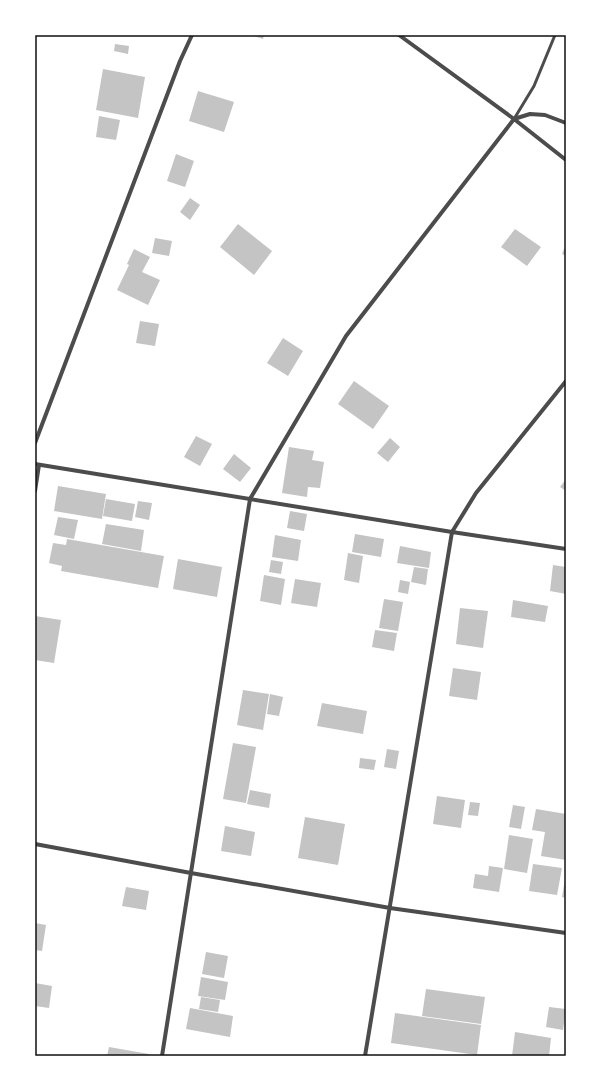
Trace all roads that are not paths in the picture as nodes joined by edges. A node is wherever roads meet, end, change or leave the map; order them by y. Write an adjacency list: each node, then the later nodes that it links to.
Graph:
1 (192, 35): 8 (street)
2 (399, 35): 4 (street)
3 (555, 35): 4 (lane)
4 (514, 119): 5 (street); 6 (street); 11 (street)
5 (566, 123)
6 (566, 160)
7 (566, 381): 12 (street)
8 (35, 443)
9 (37, 464): 10 (street); 11 (street)
10 (35, 491)
11 (250, 499): 12 (street); 15 (street)
12 (452, 532): 13 (street); 16 (street)
13 (566, 549)
14 (35, 844): 15 (street)
15 (191, 873): 16 (street); 18 (street)
16 (390, 908): 17 (street); 19 (street)
17 (566, 933)
18 (162, 1056)
19 (365, 1056)

